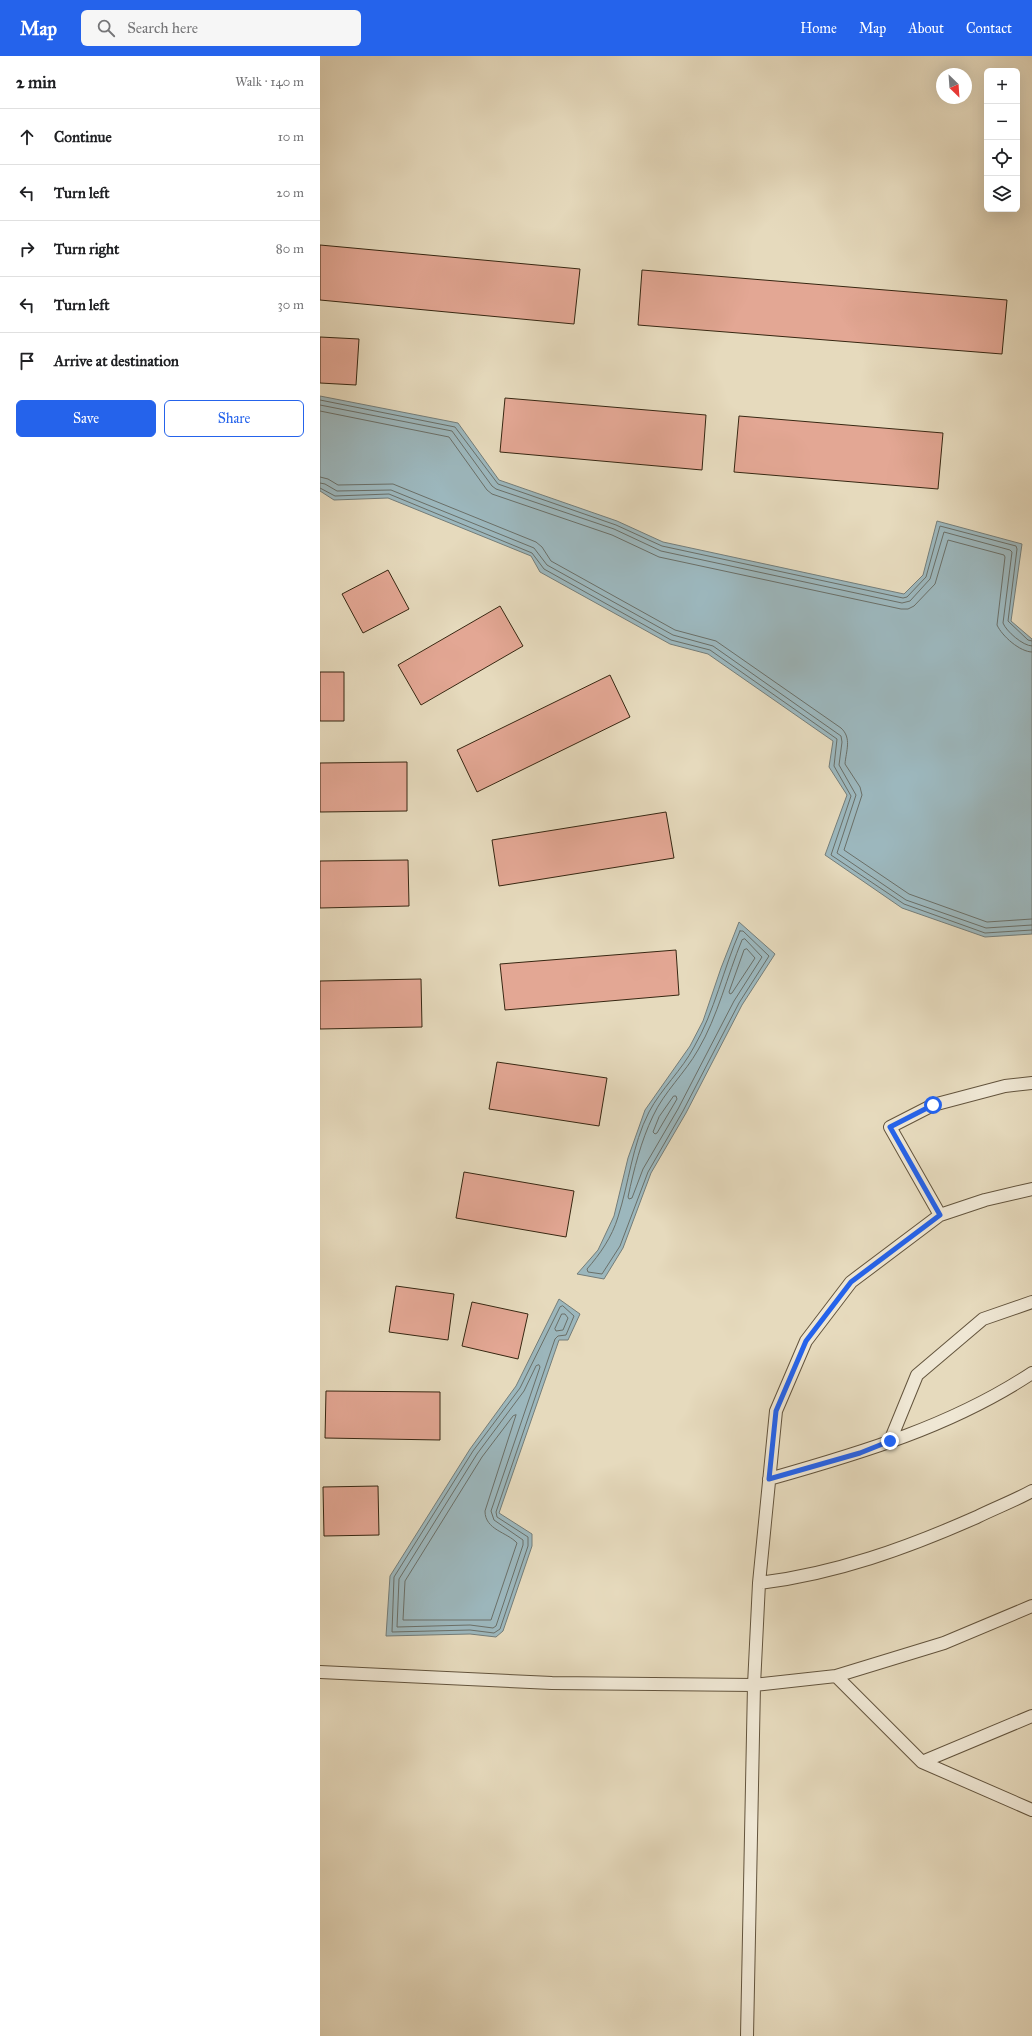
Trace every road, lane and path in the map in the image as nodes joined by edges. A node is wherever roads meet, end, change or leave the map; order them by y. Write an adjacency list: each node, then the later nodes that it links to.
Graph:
1 (1032, 1083): 3 (lane)
2 (1032, 1189): 3 (lane)
3 (940, 1215): 7 (lane)
4 (1032, 1302): 6 (lane)
5 (1032, 1372): 6 (lane)
6 (890, 1441): 7 (lane)
7 (769, 1479): 9 (lane)
8 (1032, 1491): 9 (lane)
9 (759, 1583): 13 (lane)
10 (1032, 1606): 12 (lane)
11 (320, 1672): 13 (lane)
12 (836, 1676): 13 (lane); 15 (lane)
13 (754, 1685): 17 (lane)
14 (1032, 1716): 15 (lane)
15 (922, 1762): 16 (lane)
16 (1032, 1810)
17 (747, 2036)

